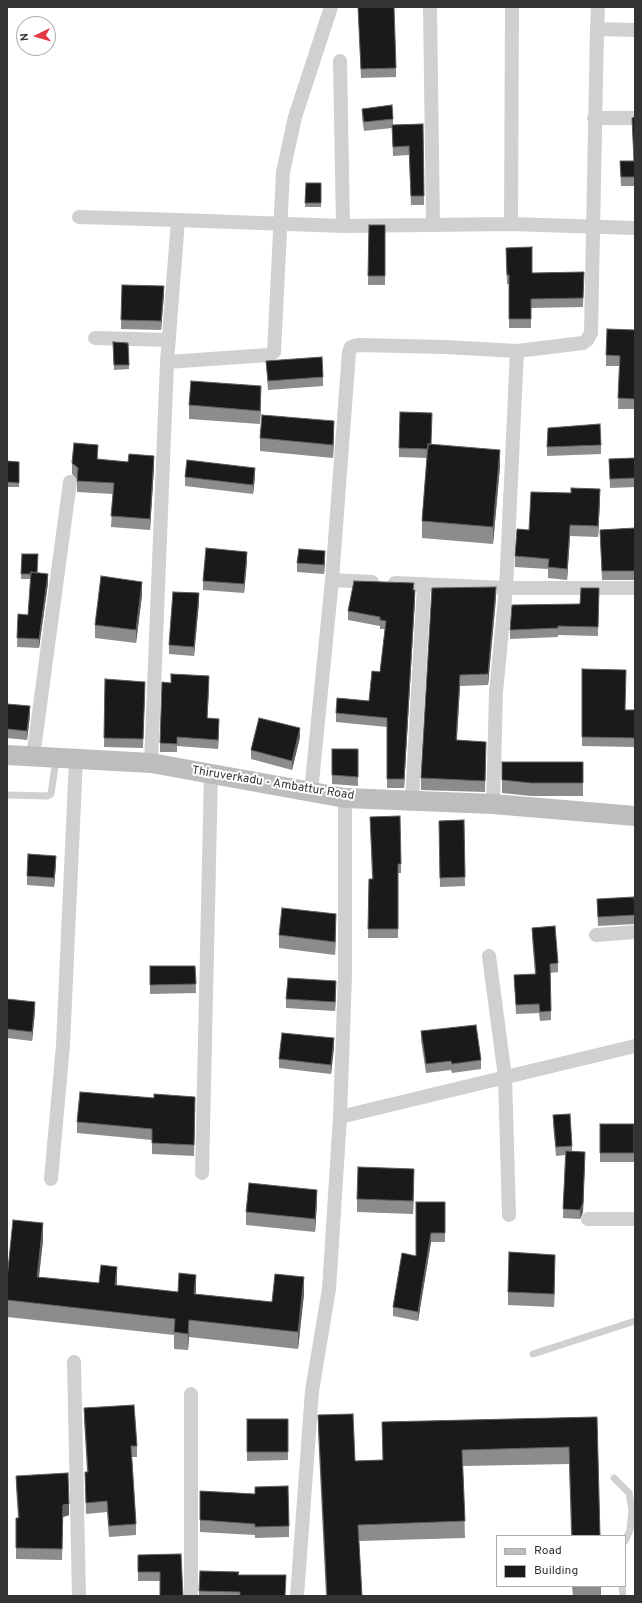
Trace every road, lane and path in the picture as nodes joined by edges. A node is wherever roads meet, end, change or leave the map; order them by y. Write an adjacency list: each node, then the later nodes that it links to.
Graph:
1 (331, 7): 12 (street)
2 (430, 7): 14 (street)
3 (512, 7): 13 (street)
4 (598, 7): 5 (street)
5 (597, 29): 6 (street); 8 (street)
6 (635, 30)
7 (340, 61): 15 (street)
8 (594, 118): 9 (street); 16 (street)
9 (635, 118)
10 (79, 217): 11 (street)
11 (178, 220): 12 (street); 19 (street)
12 (279, 223): 15 (street); 21 (street)
13 (511, 224): 14 (street); 16 (street)
14 (433, 225): 15 (street)
15 (343, 226)
16 (592, 226): 17 (street); 20 (street)
17 (635, 228)
18 (96, 338): 19 (street)
19 (169, 340): 21 (street)
20 (517, 351): 23 (street); 25 (street)
21 (168, 362): 31 (street)
22 (70, 482): 28 (street)
23 (332, 580): 24 (street); 33 (street)
24 (424, 584): 25 (street); 36 (street)
25 (506, 588): 26 (street); 37 (street)
26 (635, 588)
27 (7, 755): 28 (main road, Thiruverkadu - Ambattur Road)
28 (33, 757): 29 (main road, Thiruverkadu - Ambattur Road)
29 (56, 758): 30 (main road, Thiruverkadu - Ambattur Road); 34 (lane)
30 (76, 759): 31 (main road, Thiruverkadu - Ambattur Road); 46 (street)
31 (151, 763): 32 (main road, Thiruverkadu - Ambattur Road)
32 (211, 774): 33 (main road, Thiruverkadu - Ambattur Road); 45 (street)
33 (311, 792): 35 (main road, Thiruverkadu - Ambattur Road)
34 (7, 795)
35 (345, 798): 36 (main road, Thiruverkadu - Ambattur Road); 44 (street)
36 (412, 801): 37 (main road, Thiruverkadu - Ambattur Road)
37 (494, 804): 38 (main road, Thiruverkadu - Ambattur Road)
38 (635, 816)
39 (635, 932): 40 (street)
40 (596, 935)
41 (489, 956): 43 (street)
42 (635, 1046): 43 (street)
43 (505, 1077): 44 (street); 47 (street)
44 (340, 1117): 59 (street)
45 (202, 1173)
46 (51, 1179)
47 (509, 1215)
48 (588, 1219): 49 (street)
49 (635, 1219)
50 (635, 1321): 51 (lane)
51 (533, 1354)
52 (74, 1362): 57 (street)
53 (191, 1394): 58 (street)
54 (614, 1478): 55 (lane)
55 (634, 1510): 56 (lane)
56 (626, 1540)
57 (79, 1596)
58 (191, 1596)
59 (297, 1596)

